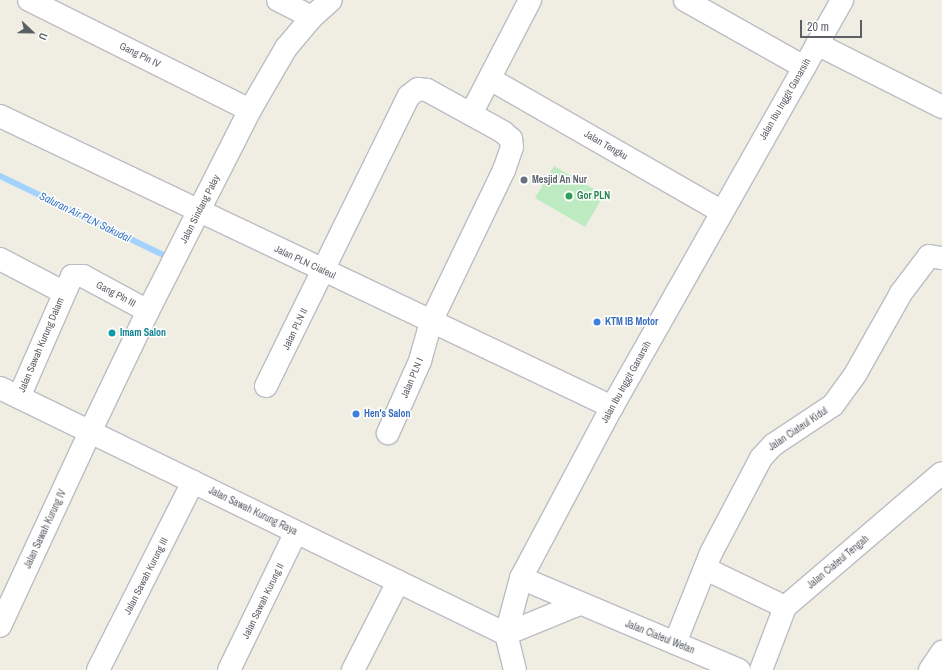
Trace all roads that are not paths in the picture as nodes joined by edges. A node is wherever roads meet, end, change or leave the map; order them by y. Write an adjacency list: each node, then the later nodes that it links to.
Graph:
1 (29, 0): 12 (street, Gang Pln IV)
2 (278, 0): 7 (street)
3 (331, 0): 7 (street, Jalan Sindang Palay)
4 (530, 0): 10 (street)
5 (685, 0): 9 (street)
6 (842, 0): 8 (street, Jalan Ibu Inggit Ganarsih)
7 (312, 17): 12 (street, Jalan Sindang Palay)
8 (817, 44): 9 (street, Jalan Ibu Inggit Ganarsih); 11 (street)
9 (804, 67): 16 (street, Jalan Ibu Inggit Ganarsih)
10 (490, 79): 13 (street); 16 (street, Jalan Tengku)
11 (942, 107)
12 (250, 110): 15 (street, Jalan Sindang Palay)
13 (471, 114): 19 (street, Jalan PLN II); 23 (street, Jalan PLN I)
14 (0, 116): 15 (street, Jalan PLN Ciateul)
15 (198, 212): 19 (street, Jalan PLN Ciateul); 22 (street, Jalan Sindang Palay)
16 (722, 212): 26 (street, Jalan Ibu Inggit Ganarsih)
17 (940, 257): 32 (street, Jalan Ciateul Kidul)
18 (0, 259): 21 (street, Jalan Sawah Kurung Dalam)
19 (323, 271): 23 (street, Jalan PLN Ciateul); 24 (street, Jalan PLN II)
20 (83, 276): 21 (street, Jalan Sawah Kurung Dalam); 22 (street, Gang Pln III)
21 (63, 292): 25 (street, Jalan Sawah Kurung Dalam)
22 (148, 311): 27 (street, Jalan Sindang Palay)
23 (431, 322): 26 (street, Jalan PLN Ciateul); 28 (street, Jalan PLN I)
24 (266, 386)
25 (9, 393): 27 (street, Jalan Sawah Kurung Raya)
26 (612, 407): 33 (street, Jalan Ibu Inggit Ganarsih)
27 (90, 432): 30 (street, Jalan Sawah Kurung Raya); 37 (street, Jalan Sawah Kurung IV)
28 (388, 432)
29 (942, 473): 36 (street, Jalan Ciateul Tengah)
30 (193, 482): 31 (street, Jalan Sawah Kurung Raya); 41 (street, Jalan Sawah Kurung III)
31 (296, 532): 34 (street, Jalan Sawah Kurung Raya); 42 (street, Jalan Sawah Kurung II)
32 (706, 569): 36 (street); 39 (street, Jalan Ciateul Kidul)
33 (521, 578): 35 (street, Jalan Ciateul Wetan); 38 (street, Jalan Ibu Inggit Ganarsih)
34 (398, 582): 38 (street, Jalan Sawah Kurung Raya); 43 (street)
35 (579, 604): 38 (street); 39 (street, Jalan Ciateul Wetan)
36 (785, 607): 46 (street, Jalan Ciateul Tengah)
37 (0, 626)
38 (506, 634): 44 (street, Jalan Ibu Inggit Ganarsih)
39 (675, 643): 45 (street, Jalan Ciateul Wetan)
40 (942, 652): 47 (street)
41 (98, 670)
42 (229, 670)
43 (353, 670)
44 (515, 670)
45 (740, 670)
46 (761, 670)
47 (930, 670)

